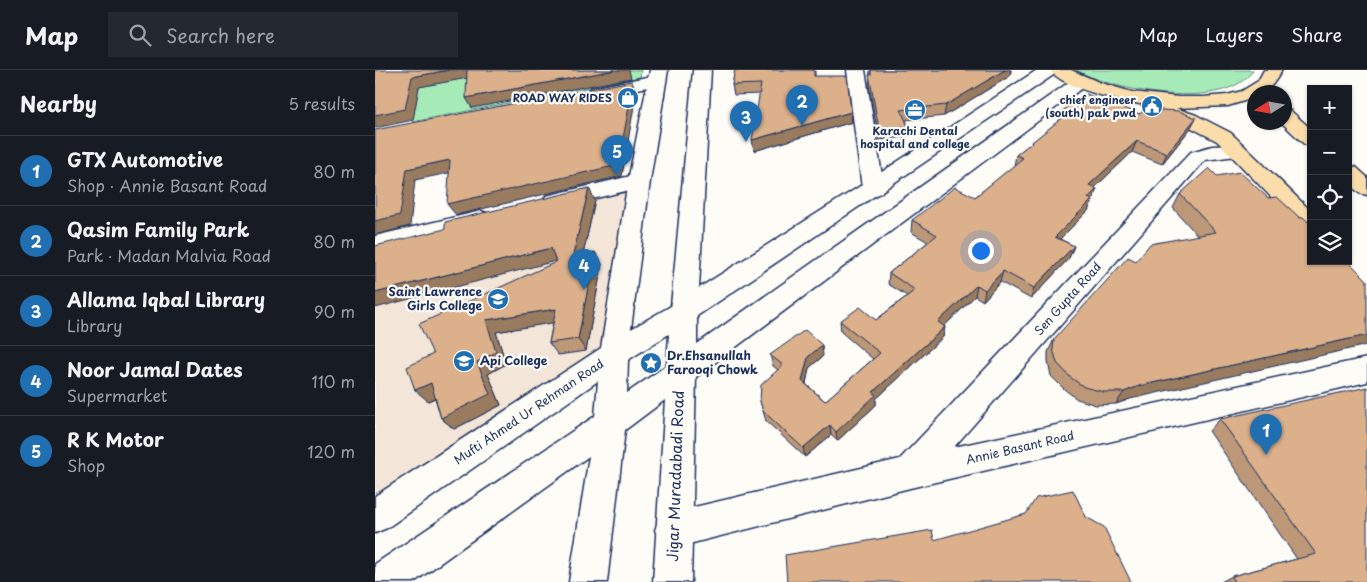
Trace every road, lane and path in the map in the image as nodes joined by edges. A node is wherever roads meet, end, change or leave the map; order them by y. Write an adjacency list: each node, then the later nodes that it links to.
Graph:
1 (702, 70): 21 (street, Jigar Muradabadi Road)
2 (855, 70): 15 (street)
3 (1049, 70): 15 (street, Mufti Ahmed Ur Rehman Road)
4 (1059, 70): 6 (main road)
5 (658, 75): 8 (street); 14 (street)
6 (1081, 82): 9 (main road); 23 (street)
7 (1268, 83): 9 (main road)
8 (579, 95)
9 (1158, 102): 12 (main road)
10 (1292, 122): 11 (main road)
11 (1307, 136)
12 (1237, 151): 19 (main road); 26 (street, Sen Gupta Road)
13 (1352, 175): 16 (main road)
14 (639, 181): 17 (street); 22 (street)
15 (873, 188): 21 (street, Mufti Ahmed Ur Rehman Road)
16 (1367, 188)
17 (535, 206)
18 (497, 214): 20 (street)
19 (1307, 221)
20 (375, 244)
21 (684, 311): 22 (street, Mufti Ahmed Ur Rehman Road); 23 (street, Jigar Muradabadi Road)
22 (614, 354): 25 (street); 27 (street, Mufti Ahmed Ur Rehman Road)
23 (681, 370): 25 (street); 28 (street, Jigar Muradabadi Road)
24 (1367, 370): 26 (street, Annie Basant Road)
25 (610, 423): 29 (street); 30 (street)
26 (910, 472): 28 (street, Annie Basant Road)
27 (375, 516)
28 (673, 530): 31 (street, Jigar Muradabadi Road)
29 (382, 582)
30 (589, 582)
31 (672, 582)

